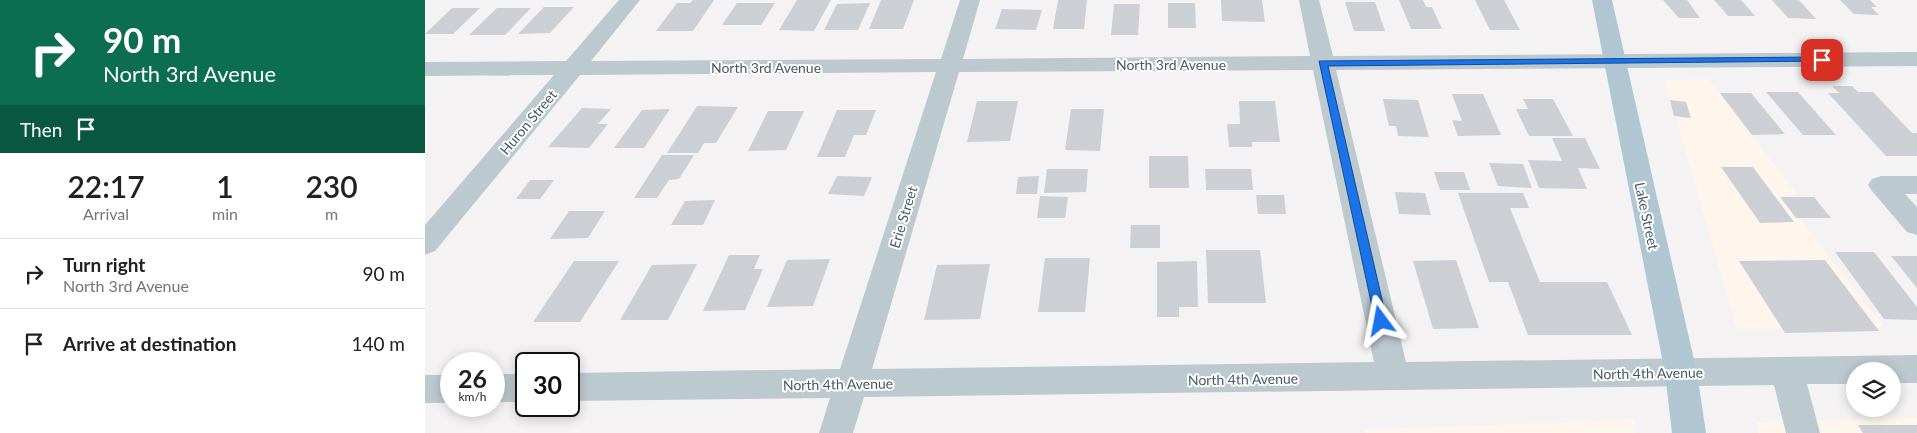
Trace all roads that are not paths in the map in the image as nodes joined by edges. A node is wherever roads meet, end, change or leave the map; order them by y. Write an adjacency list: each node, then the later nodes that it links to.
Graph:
1 (630, 0): 9 (street, Huron Street)
2 (969, 0): 8 (street, Erie Street)
3 (1309, 0): 7 (street)
4 (1602, 0): 6 (main road, Lake Street)
5 (1917, 59): 6 (street, North 3rd Avenue)
6 (1614, 61): 7 (street, North 3rd Avenue); 16 (main road, Lake Street)
7 (1323, 63): 8 (street, North 3rd Avenue); 17 (street)
8 (949, 65): 9 (street, North 3rd Avenue); 18 (street, Erie Street)
9 (573, 68): 10 (street, North 3rd Avenue); 13 (street, Huron Street)
10 (425, 69)
11 (1917, 184): 12 (street)
12 (1917, 225)
13 (425, 244)
14 (1917, 369): 15 (street, North 4th Avenue)
15 (1787, 371): 16 (street, North 4th Avenue); 24 (street)
16 (1681, 373): 17 (street, North 4th Avenue); 23 (main road, Lake Street)
17 (1393, 377): 18 (street, North 4th Avenue)
18 (851, 384): 19 (street, North 4th Avenue); 22 (street, Erie Street)
19 (580, 387)
20 (440, 388): 21 (street)
21 (425, 389)
22 (836, 433)
23 (1689, 433)
24 (1803, 433)

